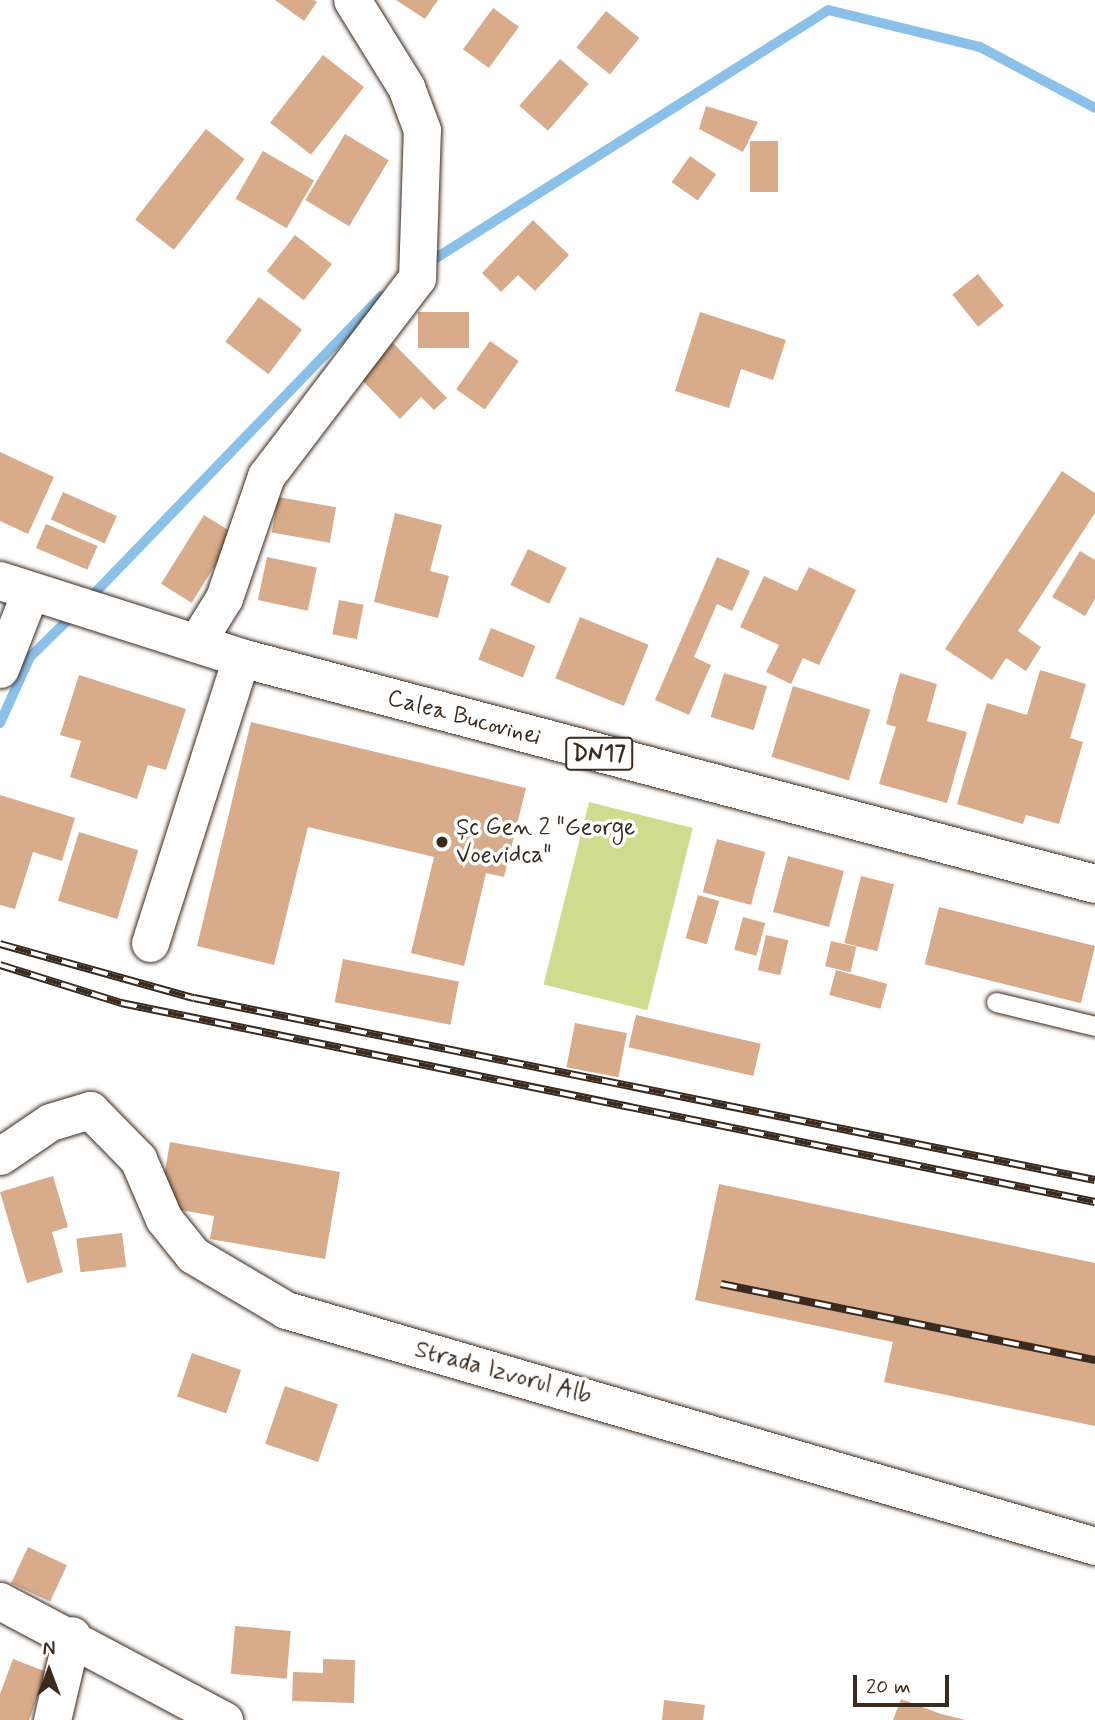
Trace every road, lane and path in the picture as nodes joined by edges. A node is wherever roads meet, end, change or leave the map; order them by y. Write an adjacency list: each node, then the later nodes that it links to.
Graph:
1 (352, 0): 3 (street)
2 (30, 592): 3 (highway, Calea Bucovinei / DN17); 5 (street)
3 (196, 643): 4 (highway, Calea Bucovinei / DN17)
4 (242, 658): 6 (highway, Calea Bucovinei / DN17); 7 (street)
5 (0, 669)
6 (1095, 884)
7 (150, 943)
8 (996, 1002): 9 (lane)
9 (1095, 1026)
10 (0, 1156): 11 (street, Strada Izvorul Alb)
11 (1095, 1546)
12 (0, 1601): 13 (street)
13 (72, 1635): 14 (street); 15 (street)
14 (52, 1720)
15 (224, 1720)

